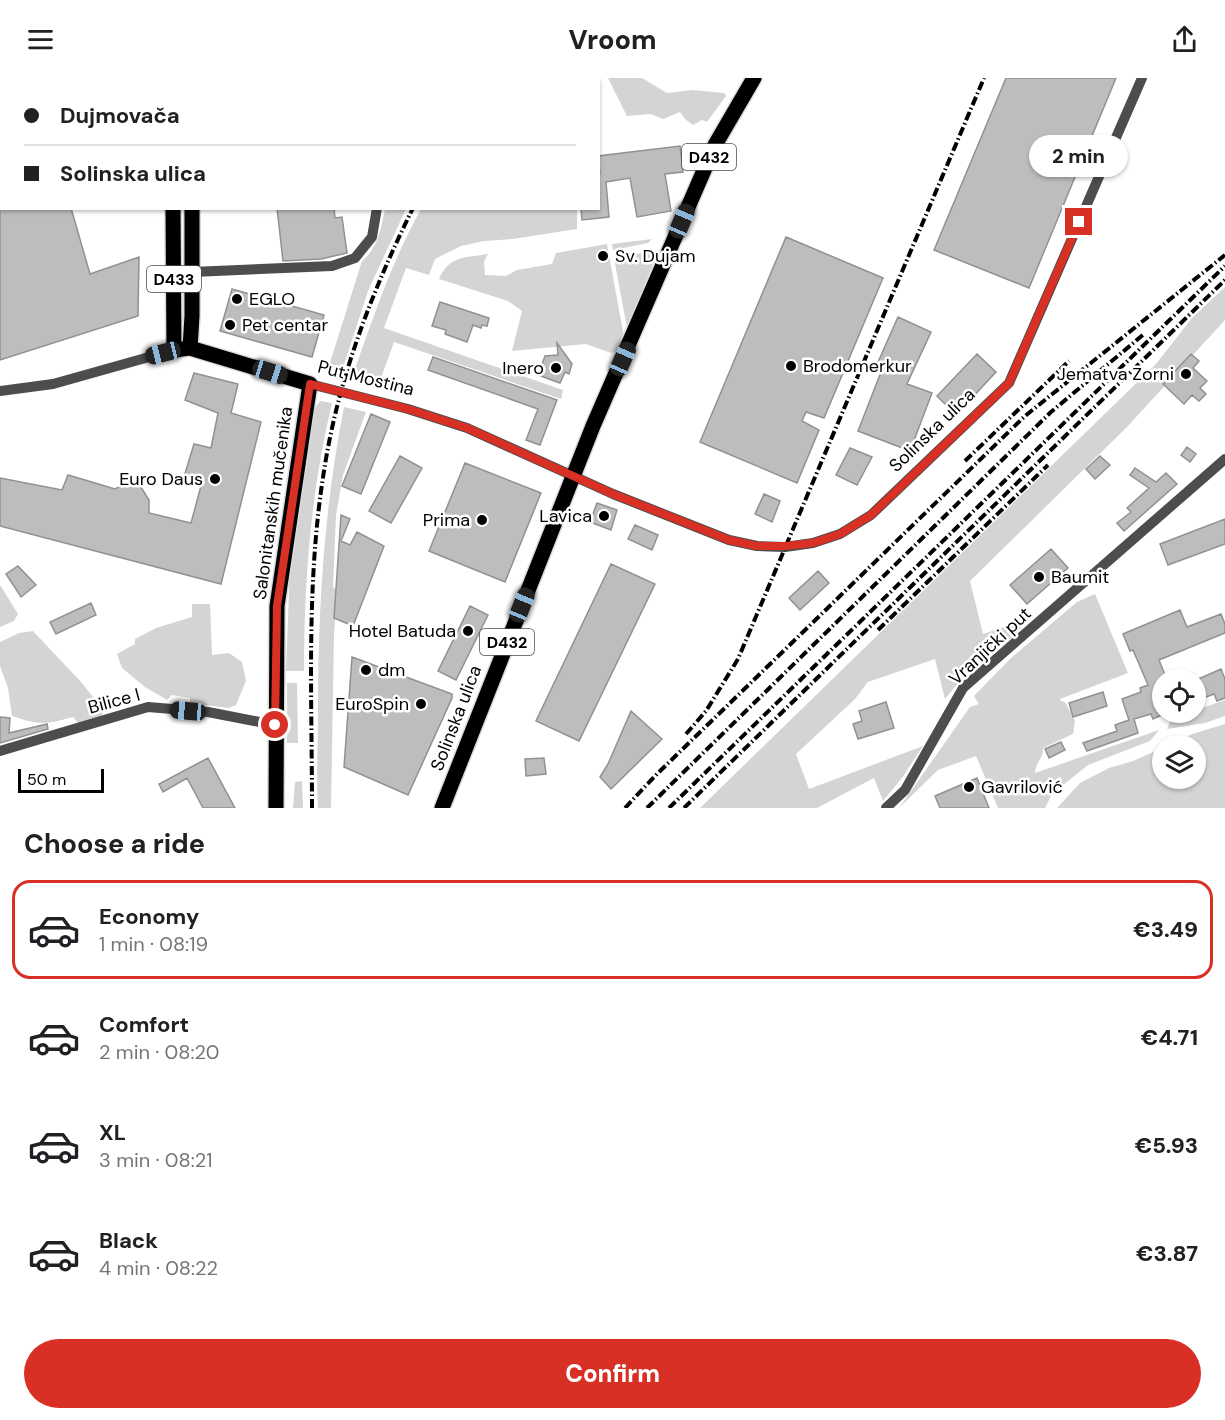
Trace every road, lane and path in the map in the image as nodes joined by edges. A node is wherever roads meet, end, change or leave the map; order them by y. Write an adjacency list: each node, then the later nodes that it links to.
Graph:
1 (754, 78): 12 (main road, Solinska ulica / D432)
2 (1142, 78): 12 (street, Solinska ulica)
3 (173, 210): 8 (main road, D433)
4 (192, 210): 6 (main road, D433)
5 (377, 210): 6 (street)
6 (192, 272): 7 (main road, D433)
7 (190, 348): 8 (main road, Put Mostina); 9 (main road, Put Mostina)
8 (174, 350): 10 (street, Put Mostina)
9 (310, 384): 12 (street, Put Mostina); 13 (main road, Salonitanskih mučenika)
10 (0, 391)
11 (1225, 459): 17 (street, Vranjički put)
12 (574, 477): 16 (main road, Solinska ulica / D432)
13 (275, 725): 14 (street, Bilice I); 15 (main road, Salonitanskih mučenika)
14 (0, 751)
15 (276, 808)
16 (442, 808)
17 (886, 808)

